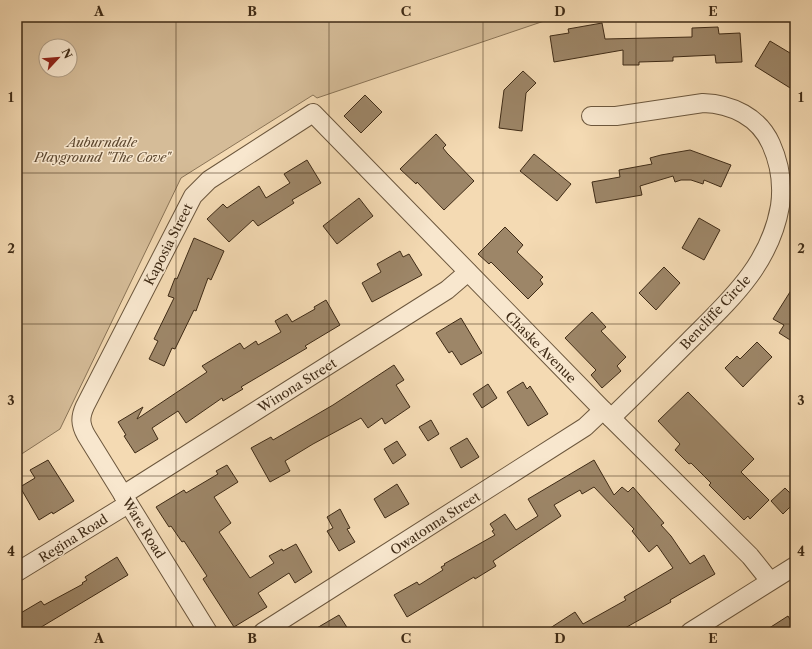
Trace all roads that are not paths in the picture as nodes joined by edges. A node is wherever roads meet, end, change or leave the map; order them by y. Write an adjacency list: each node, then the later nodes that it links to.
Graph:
1 (313, 112): 3 (street, Chaske Avenue); 5 (street, Kaposia Street)
2 (591, 116): 4 (street, Bencliffe Circle)
3 (468, 272): 4 (street, Chaske Avenue); 6 (street, Winona Street)
4 (607, 414): 9 (street, Chaske Avenue); 11 (street, Owatonna Street)
5 (81, 424): 6 (street, Ware Road)
6 (126, 499): 8 (street, Regina Road); 10 (street, Ware Road)
7 (795, 566): 9 (street)
8 (17, 572)
9 (770, 581): 12 (street)
10 (208, 632)
11 (264, 632)
12 (690, 632)

